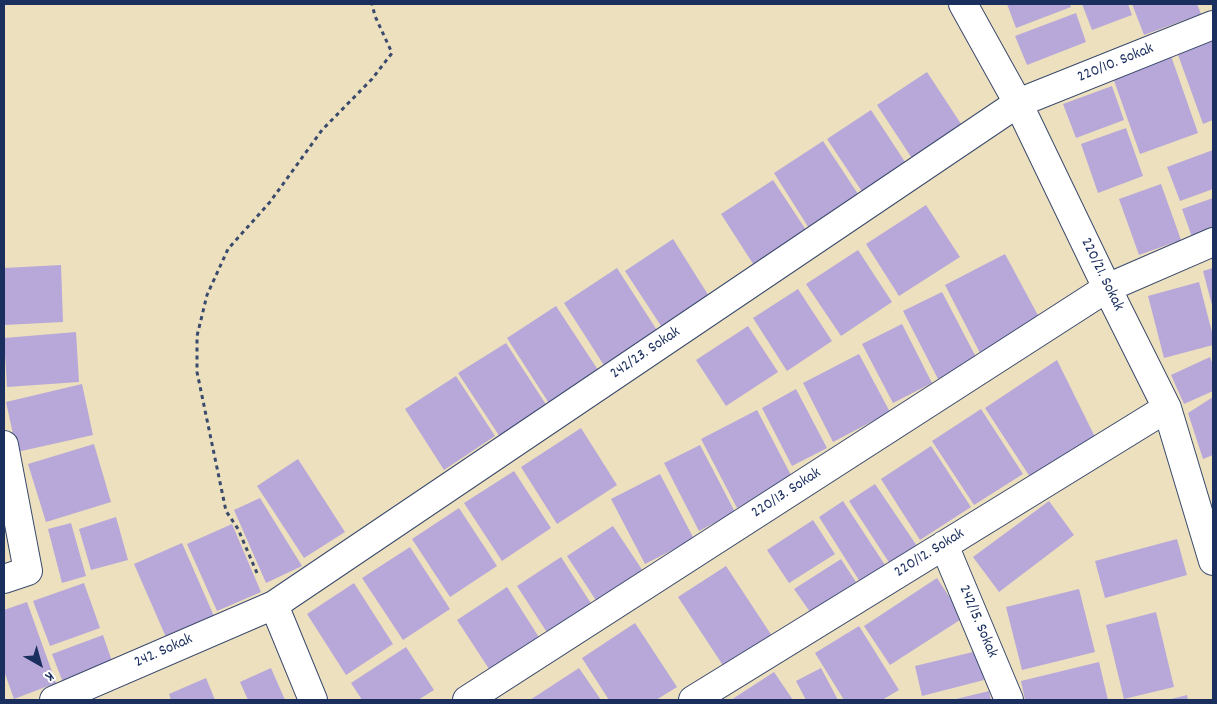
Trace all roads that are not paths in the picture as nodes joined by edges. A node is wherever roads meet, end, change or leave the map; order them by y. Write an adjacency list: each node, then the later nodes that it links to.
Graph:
1 (963, 4): 3 (street, 220/21. Sokak)
2 (1213, 25): 3 (street, 220/10. Sokak)
3 (1018, 103): 5 (street, 220/21. Sokak); 11 (street, 242/23. Sokak)
4 (1213, 242): 5 (street, 220/13. Sokak)
5 (1106, 288): 6 (street, 220/21. Sokak); 14 (street, 220/13. Sokak)
6 (1167, 408): 8 (street, 220/12. Sokak); 9 (street, 220/21. Sokak)
7 (4, 445): 10 (street)
8 (944, 545): 15 (street, 220/12. Sokak); 16 (street, 242/15. Sokak)
9 (1213, 558)
10 (4, 579)
11 (272, 605): 12 (street, 242. Sokak); 13 (street)
12 (54, 700)
13 (313, 700)
14 (467, 700)
15 (693, 700)
16 (1009, 700)

